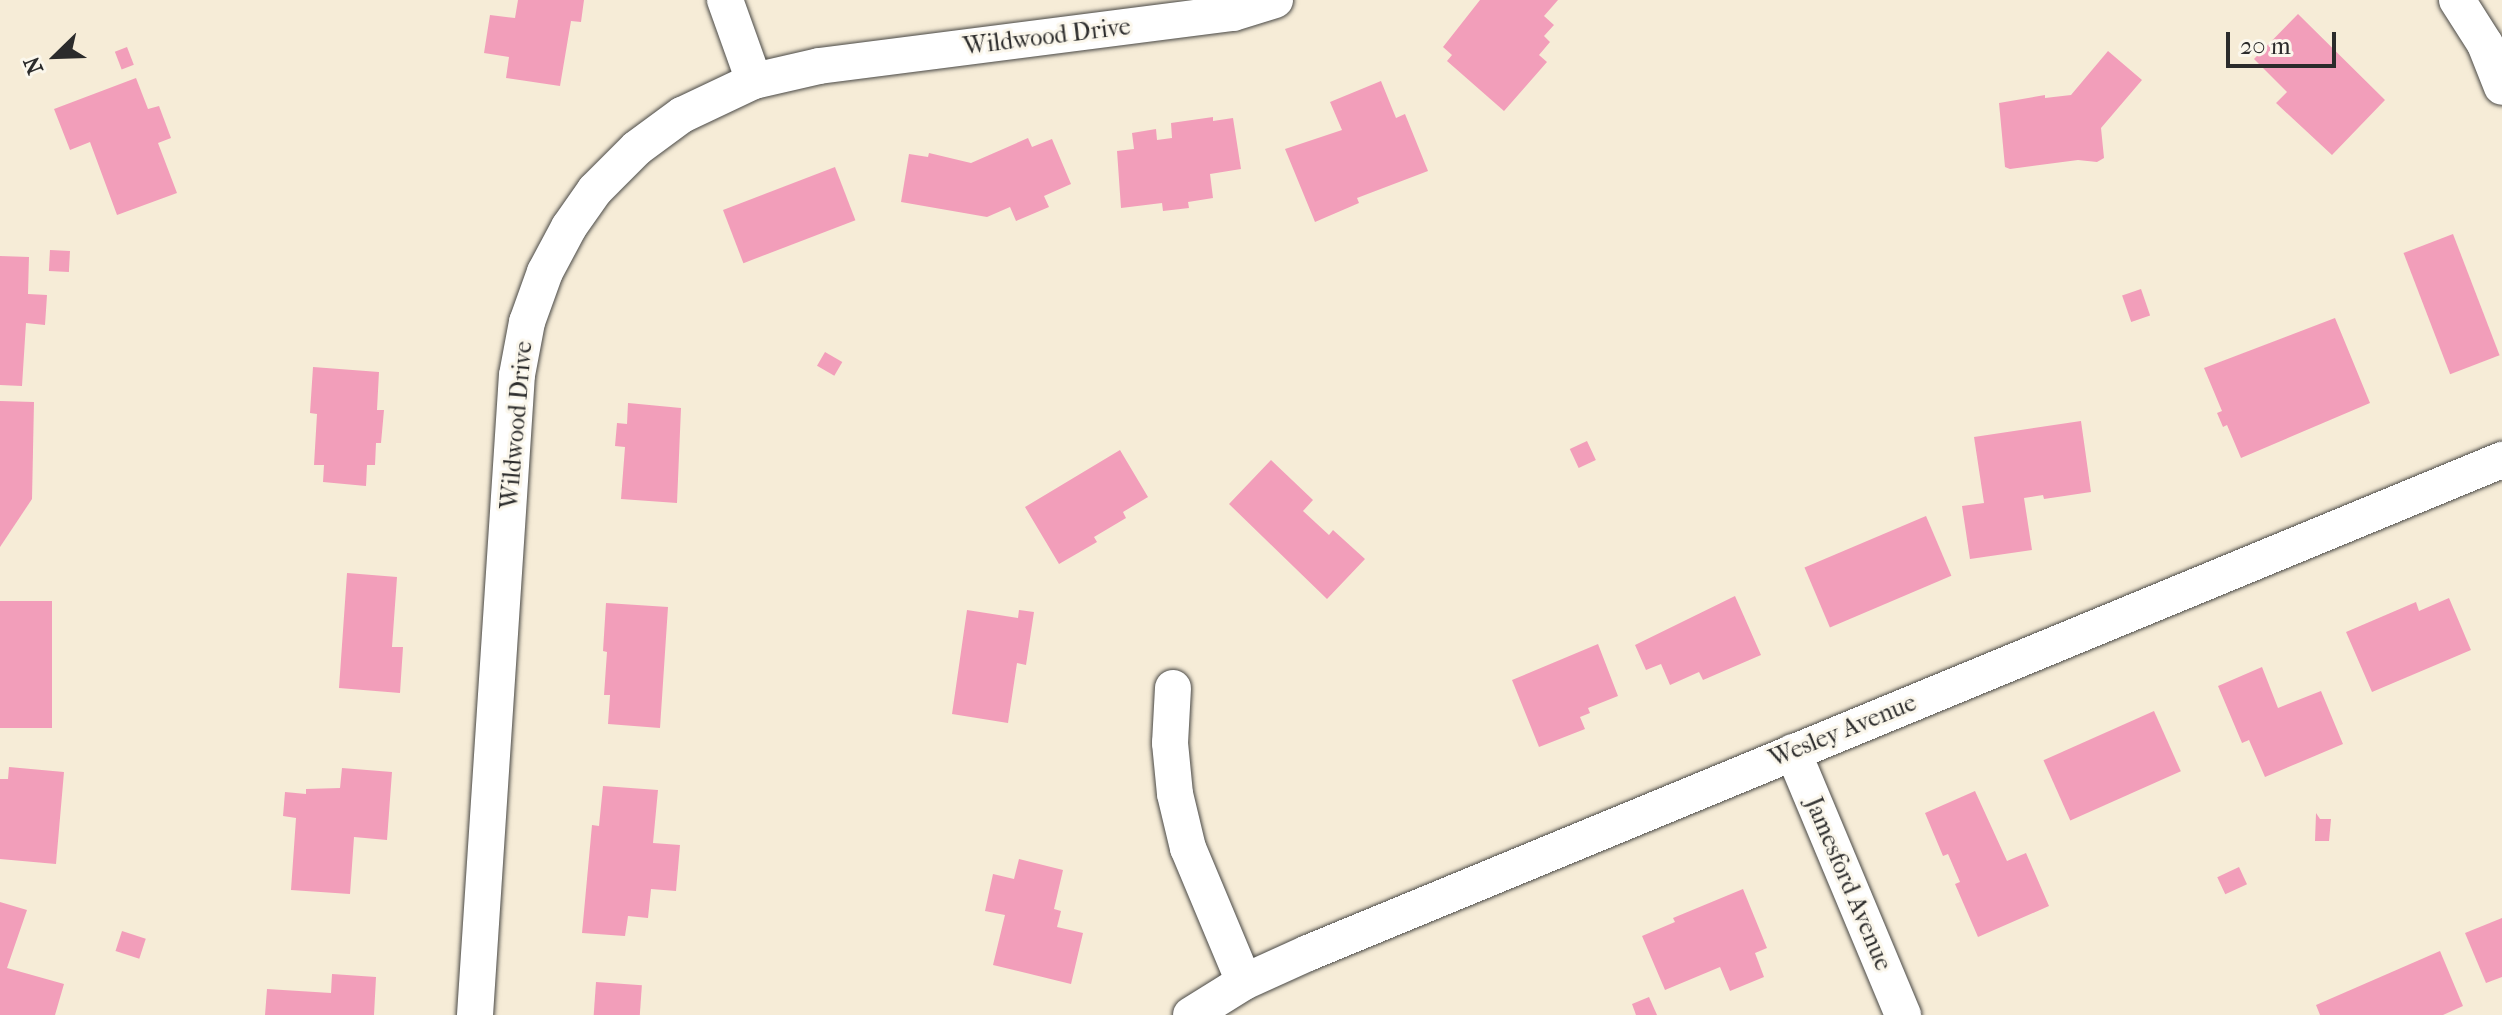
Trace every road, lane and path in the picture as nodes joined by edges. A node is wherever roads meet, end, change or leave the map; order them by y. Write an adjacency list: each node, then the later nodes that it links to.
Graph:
1 (725, 0): 4 (street)
2 (1275, 0): 4 (street, Wildwood Drive)
3 (2457, 0): 5 (street)
4 (754, 81): 10 (street, Wildwood Drive)
5 (2502, 87)
6 (2502, 460): 8 (street, Wesley Avenue)
7 (1173, 688): 9 (street)
8 (1793, 752): 9 (street, Wesley Avenue); 12 (street, Jamesford Avenue)
9 (1244, 982): 11 (street, Wesley Avenue)
10 (475, 1015)
11 (1191, 1015)
12 (1903, 1015)

